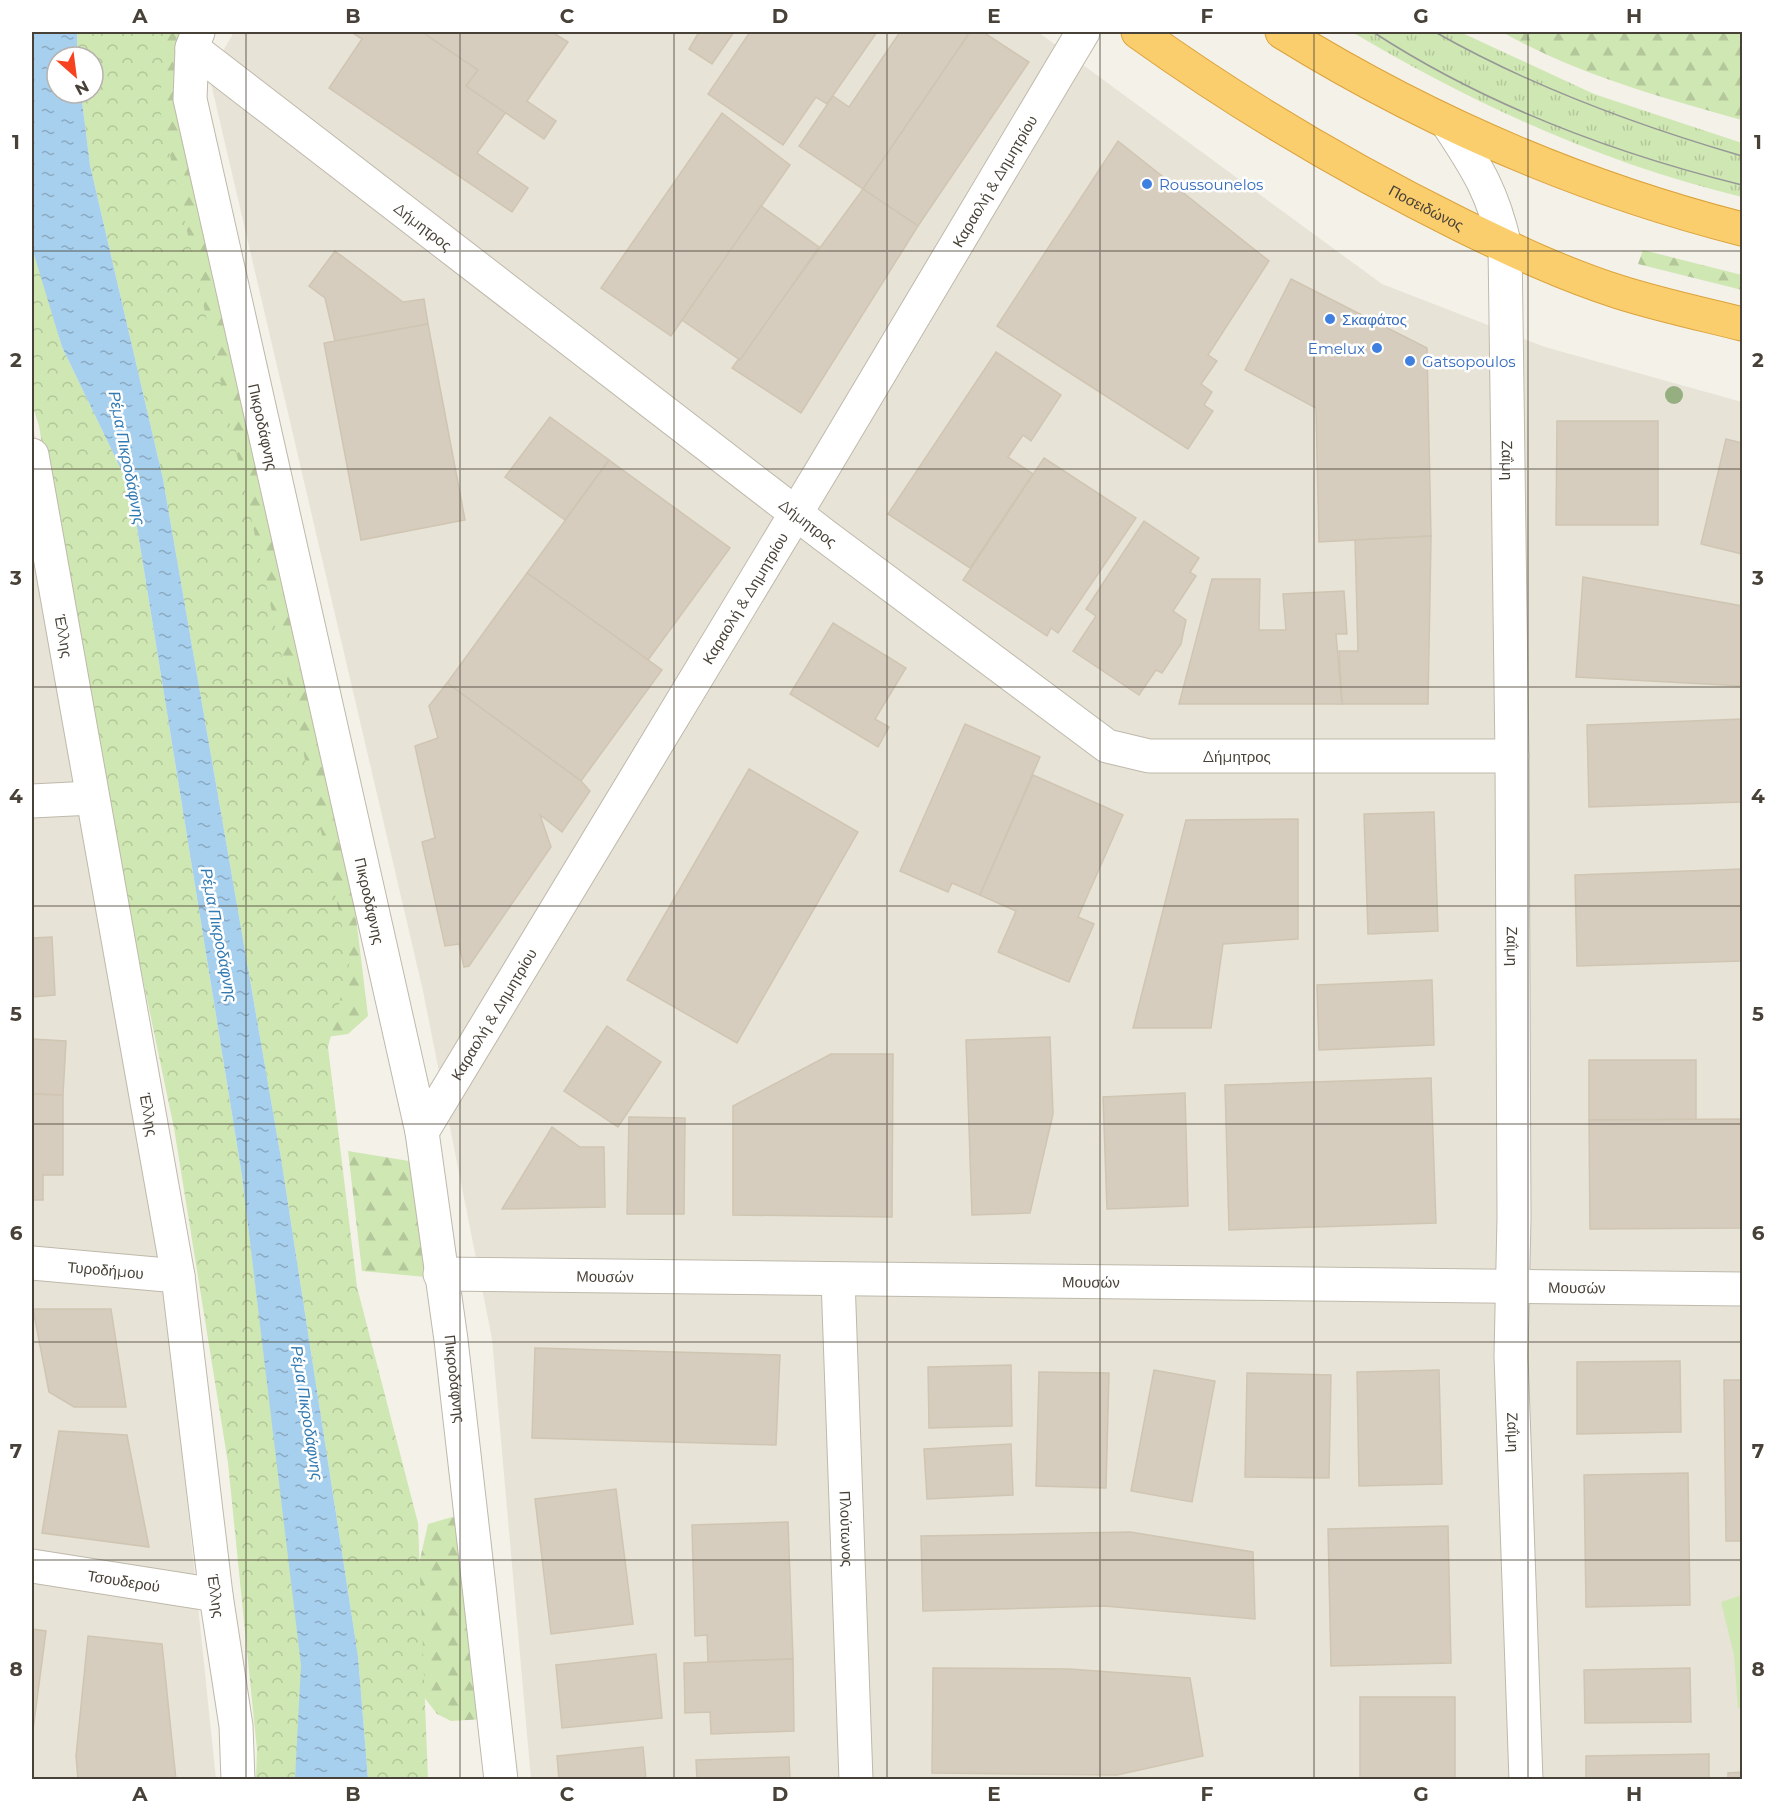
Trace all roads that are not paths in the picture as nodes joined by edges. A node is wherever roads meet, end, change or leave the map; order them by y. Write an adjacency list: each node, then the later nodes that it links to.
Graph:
1 (1083, 32): 10 (street, Καραολή & Δημητρίου)
2 (1138, 32): 7 (highway, Ποσειδώνος)
3 (1282, 32): 5 (highway)
4 (195, 40): 10 (street, Δήμητρος); 14 (street, Πικροδάφνης)
5 (1448, 124): 6 (highway); 7 (street, Ζαΐμη)
6 (1743, 229)
7 (1505, 246): 8 (highway, Ποσειδώνος); 11 (street, Ζαΐμη)
8 (1743, 324)
9 (32, 455): 12 (street, Έλλης)
10 (796, 512): 11 (street, Δήμητρος); 14 (street, Καραολή & Δημητρίου)
11 (1512, 756): 19 (street, Ζαΐμη)
12 (92, 798): 13 (street); 17 (street, Έλλης)
13 (32, 801)
14 (422, 1132): 16 (street, Πικροδάφνης)
15 (32, 1263): 17 (street, Τυροδήμου)
16 (440, 1274): 18 (street, Μουσών); 24 (street, Πικροδάφνης)
17 (178, 1276): 22 (street, Έλλης)
18 (838, 1279): 19 (street, Μουσών); 25 (street, Πλούτωνος)
19 (1513, 1286): 20 (street, Μουσών); 26 (street, Ζαΐμη)
20 (1743, 1289)
21 (32, 1566): 22 (street, Τσουδερού)
22 (216, 1595): 23 (street, Έλλης)
23 (238, 1779)
24 (501, 1779)
25 (856, 1779)
26 (1526, 1779)

